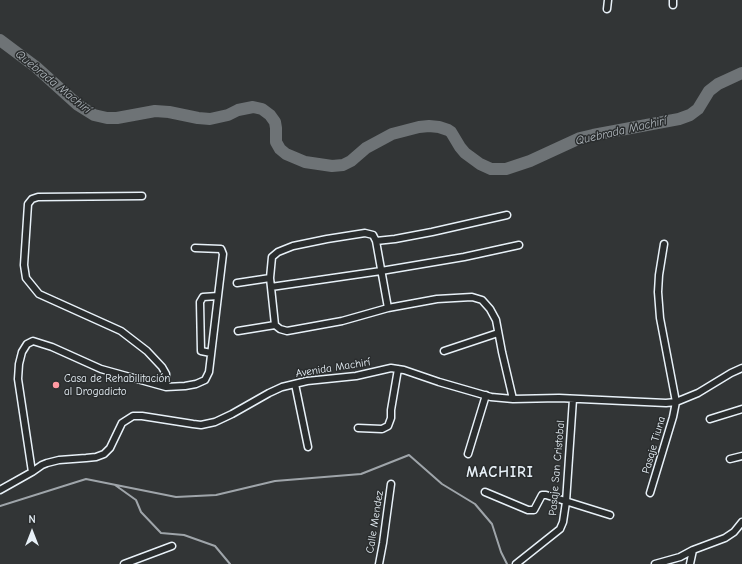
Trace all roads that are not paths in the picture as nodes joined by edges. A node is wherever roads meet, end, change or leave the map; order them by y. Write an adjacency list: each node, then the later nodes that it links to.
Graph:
1 (608, 0): 2 (street)
2 (607, 9)
3 (142, 196): 23 (street)
4 (506, 215): 5 (street)
5 (376, 242): 9 (street); 10 (street)
6 (664, 244): 27 (street)
7 (519, 245): 9 (street)
8 (195, 248): 13 (street)
9 (381, 271): 12 (street); 14 (street)
10 (270, 278): 11 (street); 12 (street)
11 (237, 283)
12 (271, 287): 15 (street)
13 (218, 296): 19 (street); 19 (street)
14 (388, 308): 15 (street); 17 (street)
15 (275, 325): 16 (street)
16 (238, 331)
17 (498, 333): 18 (street); 25 (street)
18 (444, 351)
19 (211, 354): 23 (street)
20 (742, 368): 27 (street, Avenida Machirí)
21 (398, 369): 22 (street, Avenida Machirí); 24 (street, Avenida Machirí); 30 (street)
22 (295, 384): 31 (street); 35 (street, Avenida Machirí)
23 (166, 387): 35 (street)
24 (486, 395): 25 (street, Avenida Machirí); 32 (street)
25 (513, 399): 26 (street, Avenida Machirí)
26 (573, 399): 27 (street, Avenida Machirí); 40 (street, Pasaje San Cristobal)
27 (676, 402): 39 (street, Pasaje Tiuna)
28 (742, 410): 29 (street)
29 (710, 419)
30 (358, 428)
31 (308, 447)
32 (468, 454)
33 (742, 456): 34 (street)
34 (730, 459)
35 (32, 472): 37 (street, Avenida Machirí)
36 (391, 484): 47 (street, Calle Mendez)
37 (0, 490)
38 (485, 492): 40 (street)
39 (650, 493)
40 (566, 502): 41 (street); 45 (street, Pasaje San Cristobal)
41 (610, 515)
42 (742, 522): 44 (street)
43 (172, 546): 46 (street)
44 (693, 550): 48 (street); 49 (street)
45 (520, 563)
46 (124, 564)
47 (379, 564)
48 (655, 564)
49 (690, 564)

